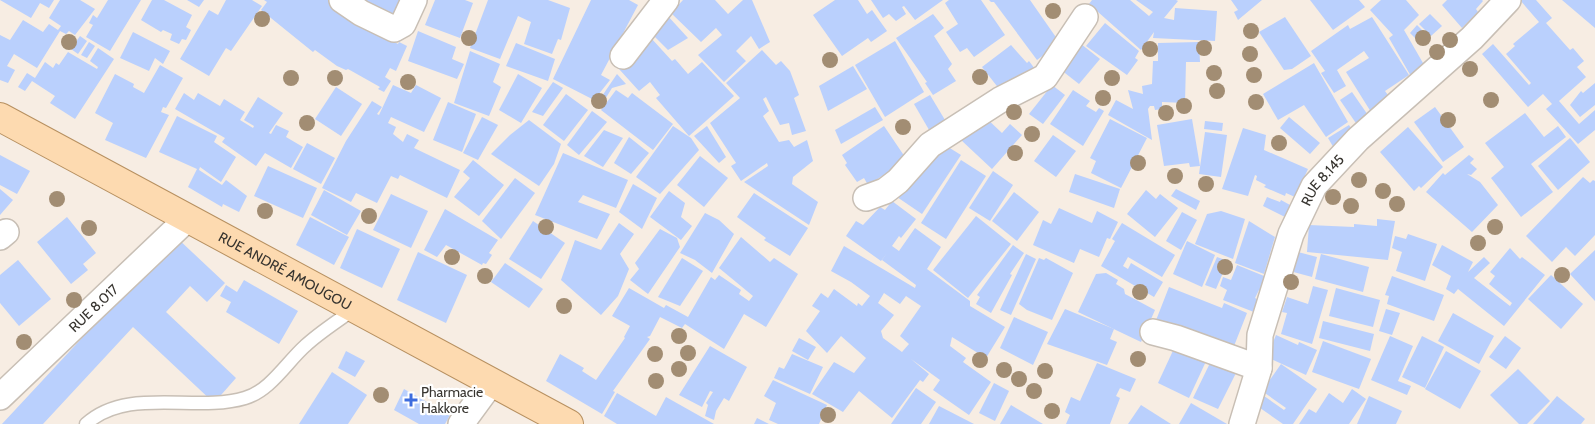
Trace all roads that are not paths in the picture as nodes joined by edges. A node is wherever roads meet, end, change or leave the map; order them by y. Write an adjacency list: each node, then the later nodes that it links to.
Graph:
1 (342, 0): 2 (street)
2 (414, 0)
3 (666, 0): 6 (street)
4 (1508, 0): 12 (street, RUE 8.145)
5 (1085, 17): 8 (street)
6 (623, 56)
7 (0, 117): 9 (main road, RUE ANDRÉ AMOUGOU)
8 (866, 198)
9 (187, 219): 10 (main road, RUE ANDRÉ AMOUGOU); 14 (street, RUE 8.017)
10 (354, 309): 13 (main road, RUE ANDRÉ AMOUGOU); 15 (lane)
11 (1154, 332): 12 (street)
12 (1259, 368): 18 (street, RUE 8.145)
13 (491, 383): 16 (street); 17 (main road, RUE ANDRÉ AMOUGOU)
14 (0, 397)
15 (86, 424)
16 (461, 424)
17 (569, 424)
18 (1242, 424)

